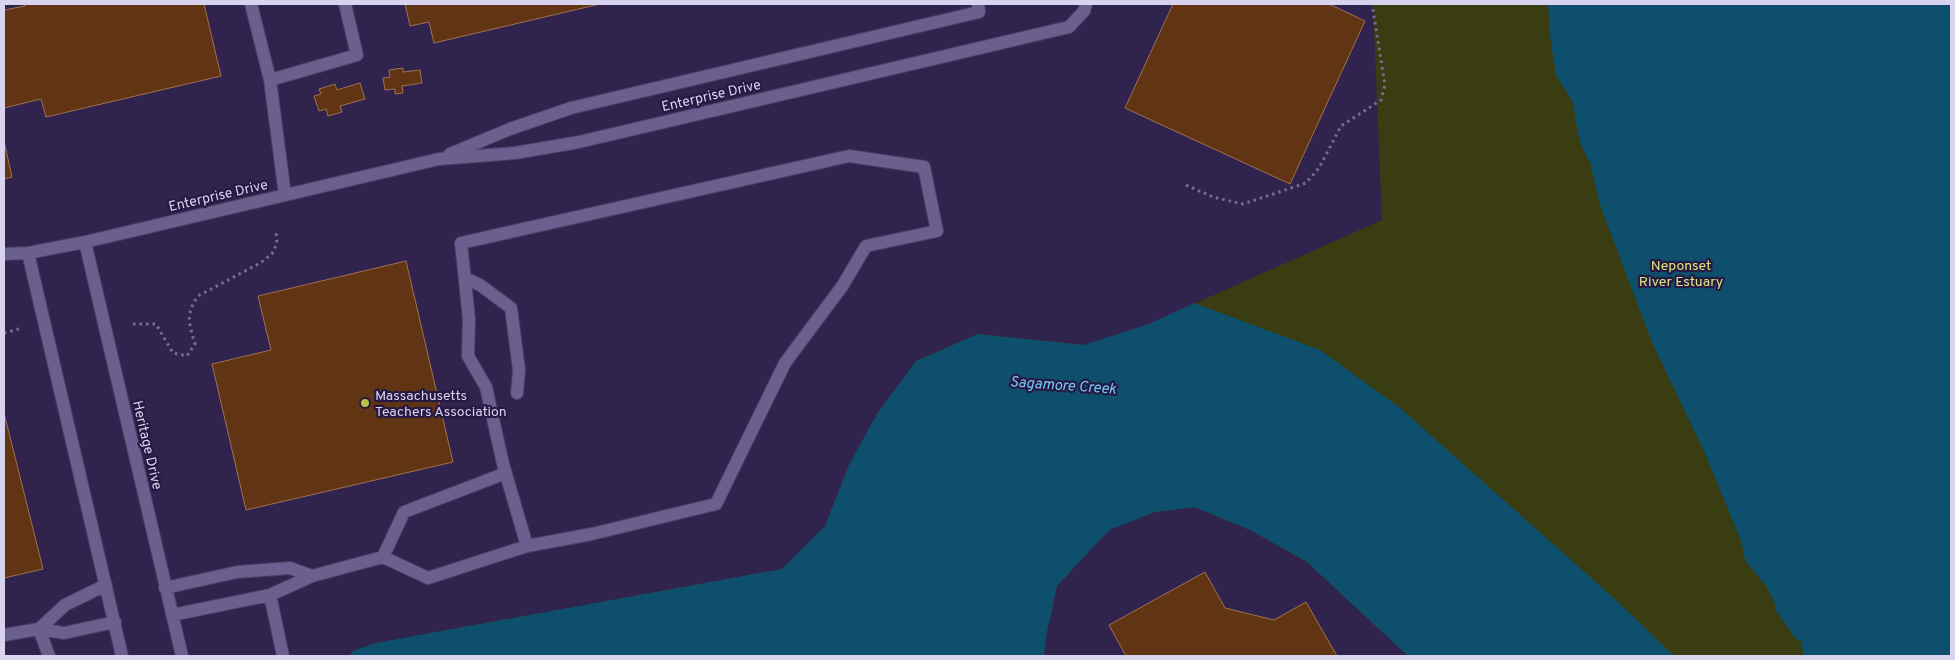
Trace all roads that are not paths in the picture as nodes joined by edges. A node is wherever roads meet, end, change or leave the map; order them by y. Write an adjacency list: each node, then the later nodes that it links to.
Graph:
1 (251, 4): 5 (street)
2 (345, 4): 5 (street)
3 (1086, 4): 6 (street, Enterprise Drive)
4 (979, 8): 6 (street, Enterprise Drive)
5 (270, 80): 7 (street)
6 (439, 159): 7 (street, Enterprise Drive)
7 (285, 195): 8 (street, Enterprise Drive)
8 (84, 242): 9 (street, Enterprise Drive); 18 (street, Heritage Drive)
9 (28, 253): 10 (street, Enterprise Drive); 17 (street)
10 (4, 254)
11 (465, 278): 12 (street); 13 (street); 14 (street)
12 (517, 393)
13 (506, 473): 14 (street); 15 (street)
14 (527, 546): 15 (street)
15 (383, 557): 16 (street)
16 (312, 576): 18 (street); 19 (street)
17 (106, 585): 21 (street); 22 (street)
18 (166, 588): 20 (street, Heritage Drive)
19 (270, 595): 20 (street); 27 (street)
20 (172, 615): 26 (street, Heritage Drive)
21 (115, 622): 22 (street); 25 (street)
22 (39, 629): 23 (street); 24 (street)
23 (4, 635)
24 (49, 656)
25 (122, 656)
26 (182, 656)
27 (283, 656)

